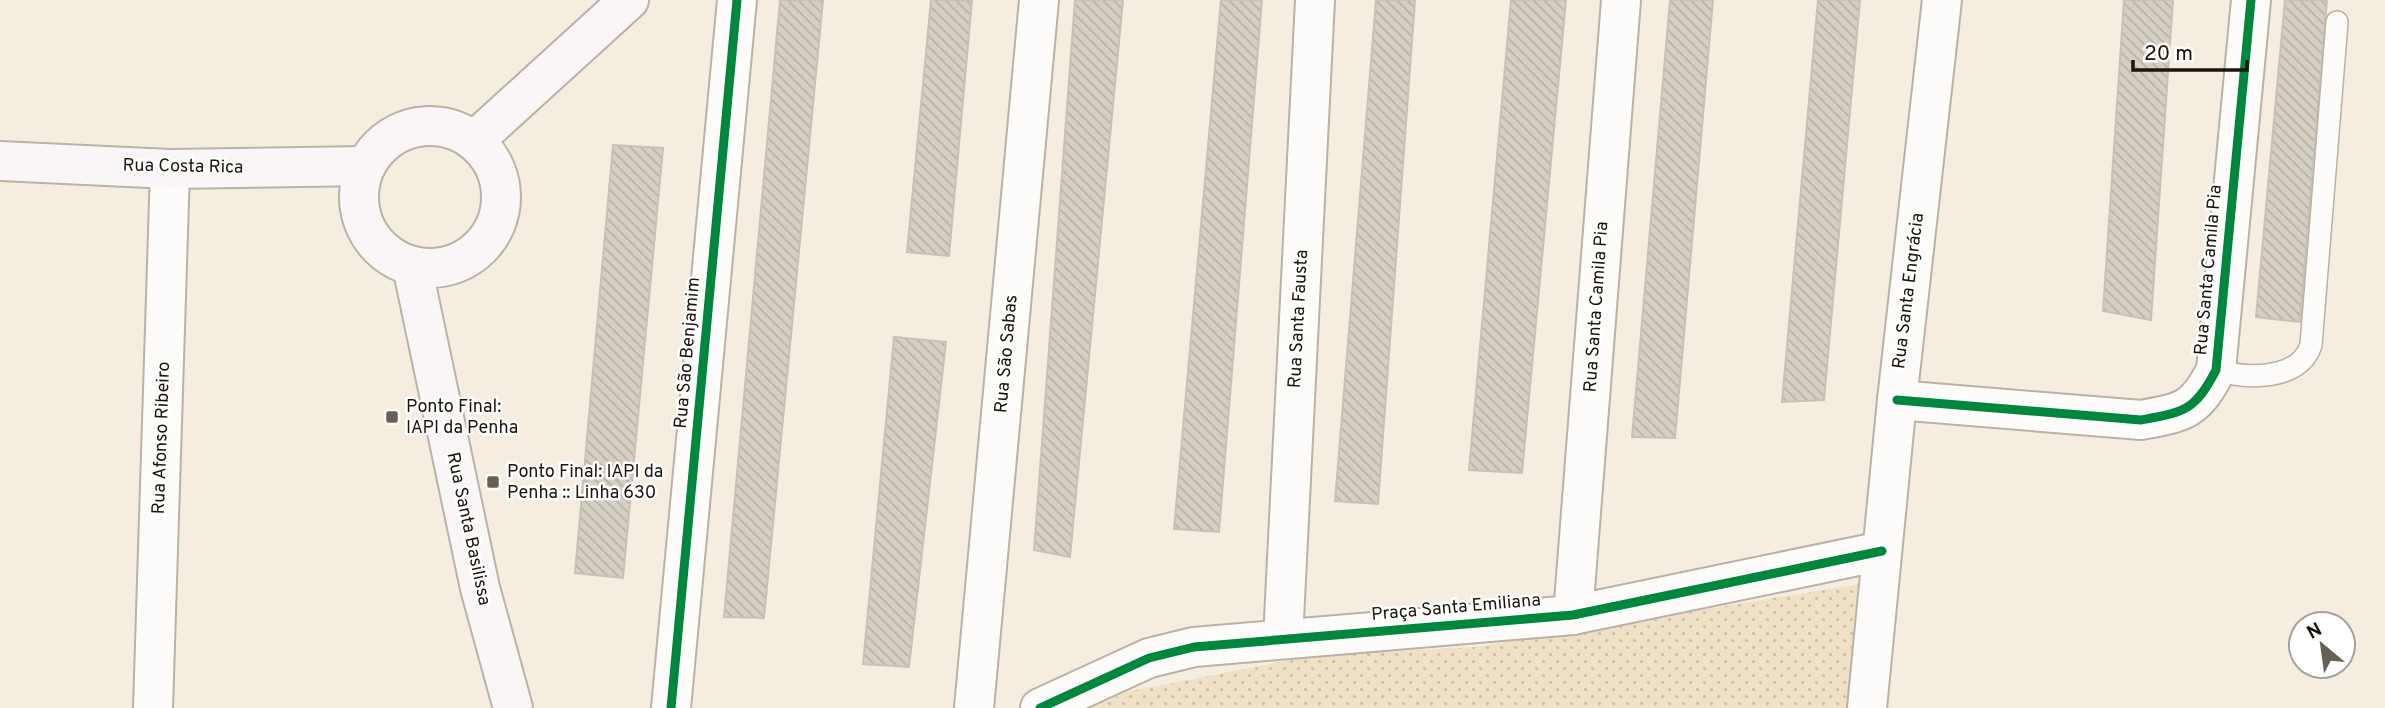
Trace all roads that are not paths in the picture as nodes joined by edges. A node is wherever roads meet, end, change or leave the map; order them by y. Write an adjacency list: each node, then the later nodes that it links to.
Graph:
1 (629, 0): 9 (street)
2 (737, 0): 21 (street, Rua São Benjamim)
3 (1039, 0): 22 (street, Rua São Sabas)
4 (1315, 0): 18 (street, Rua Santa Fausta)
5 (1621, 0): 17 (street, Rua Santa Camila Pia)
6 (1942, 0): 15 (street, Rua Santa Engrácia)
7 (2251, 0): 14 (street, Rua Santa Camila Pia)
8 (2337, 22): 14 (lane)
9 (474, 141): 11 (street); 13 (street)
10 (0, 161): 12 (street, Rua Costa Rica)
11 (366, 166): 12 (street, Rua Costa Rica); 13 (street)
12 (170, 169): 19 (street, Rua Afonso Ribeiro)
13 (412, 266): 20 (street, Rua Santa Basilissa)
14 (2216, 370): 15 (street, Rua Santa Camila Pia)
15 (1897, 400): 16 (street, Rua Santa Engrácia)
16 (1882, 551): 17 (street, Praça Santa Emiliana); 24 (street, Rua Santa Engrácia)
17 (1573, 615): 18 (street, Praça Santa Emiliana)
18 (1283, 639): 23 (street, Praça Santa Emiliana)
19 (153, 708)
20 (513, 708)
21 (670, 708)
22 (974, 708)
23 (1040, 708)
24 (1867, 708)

